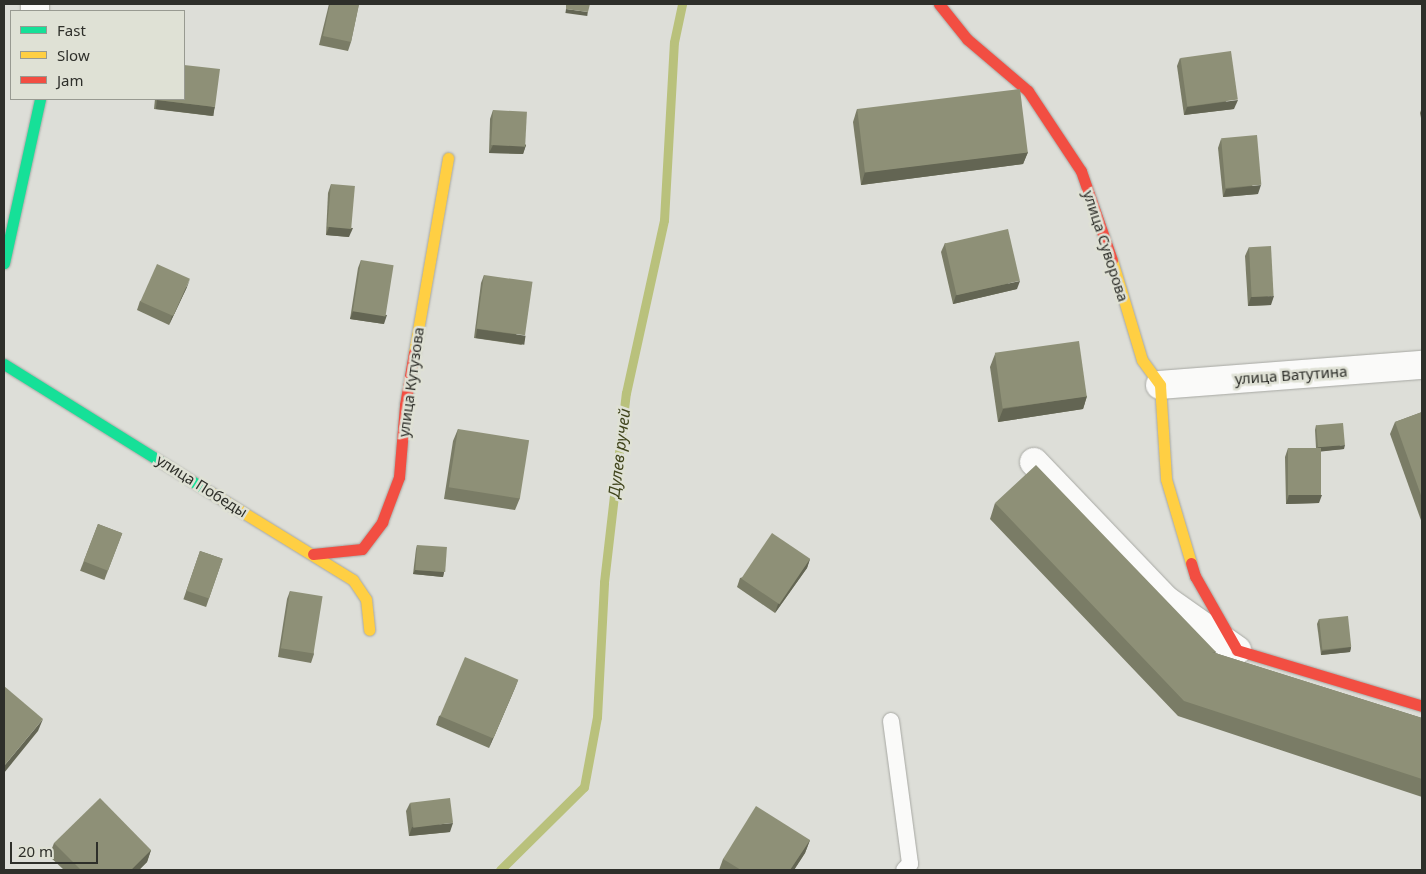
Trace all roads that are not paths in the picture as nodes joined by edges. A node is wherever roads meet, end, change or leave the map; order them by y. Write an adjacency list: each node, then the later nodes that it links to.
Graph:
1 (939, 4): 7 (street, улица Суворова)
2 (40, 100): 4 (street)
3 (448, 158): 9 (street, улица Кутузова)
4 (4, 263)
5 (4, 364): 9 (street, улица Победы)
6 (1422, 364): 7 (street, улица Ватутина)
7 (1160, 385): 11 (street)
8 (1034, 462): 11 (street)
9 (313, 554): 10 (street, улица Победы)
10 (369, 630)
11 (1237, 650): 12 (street)
12 (1422, 706)
13 (891, 721): 14 (lane)
14 (904, 870)

